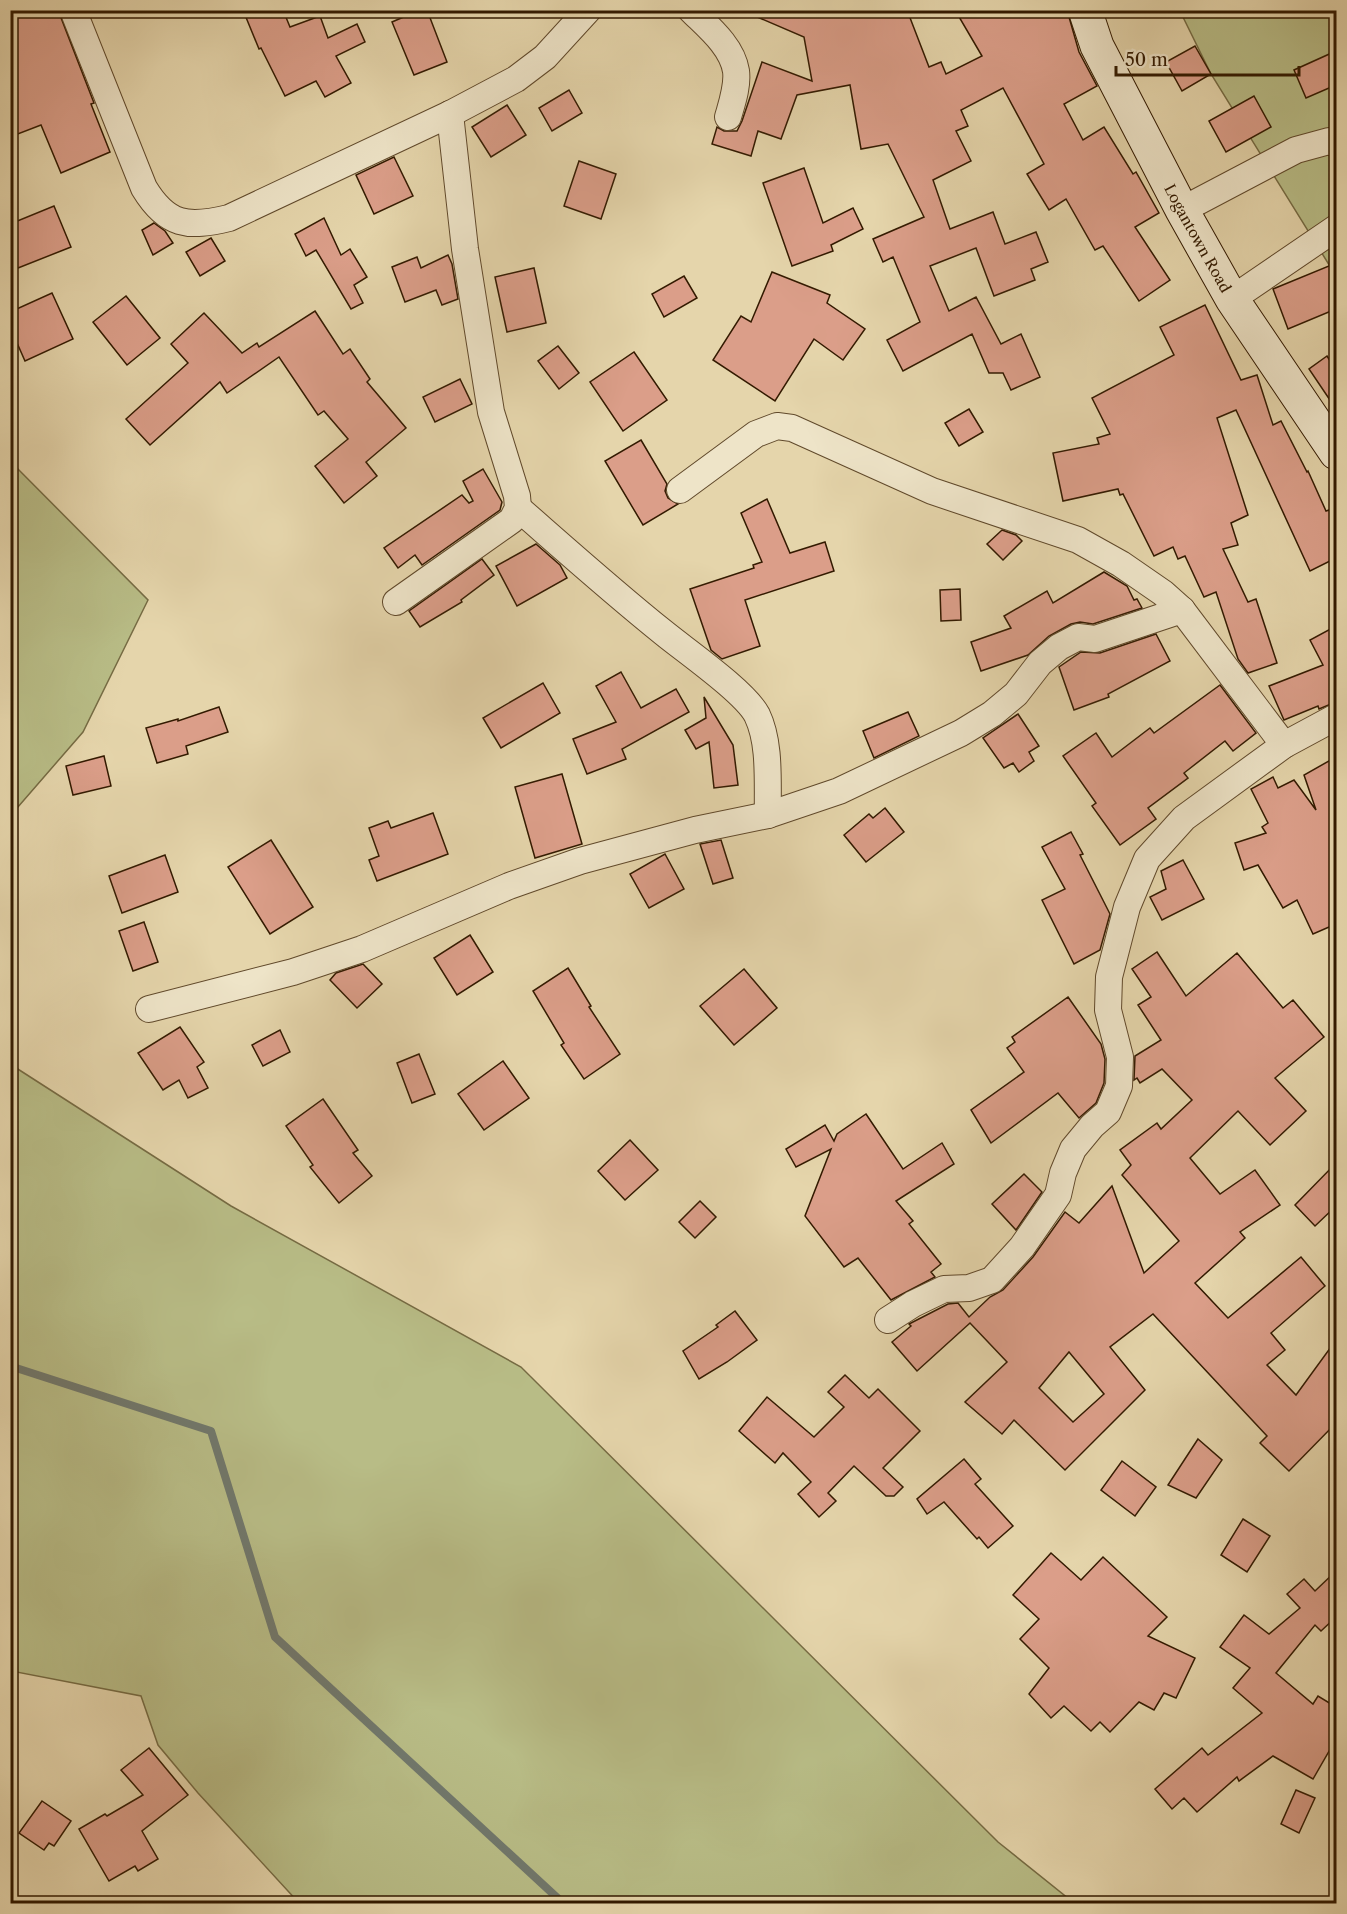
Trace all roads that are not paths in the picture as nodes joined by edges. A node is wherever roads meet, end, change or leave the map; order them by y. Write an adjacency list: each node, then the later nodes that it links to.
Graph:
1 (73, 10): 5 (street)
2 (588, 10): 5 (street)
3 (692, 10): 6 (street)
4 (1085, 10): 8 (street, Logantown Road)
5 (450, 114): 13 (street)
6 (728, 117)
7 (1336, 144): 8 (street)
8 (1182, 210): 10 (street, Logantown Road)
9 (1336, 228): 10 (street)
10 (1232, 298): 11 (street, Logantown Road)
11 (1336, 453)
12 (680, 490): 15 (street)
13 (518, 508): 14 (street); 18 (street)
14 (396, 602)
15 (1182, 610): 17 (street); 18 (street)
16 (1336, 717): 17 (street)
17 (1284, 745): 20 (street)
18 (768, 815): 19 (street)
19 (149, 1009)
20 (888, 1320)

